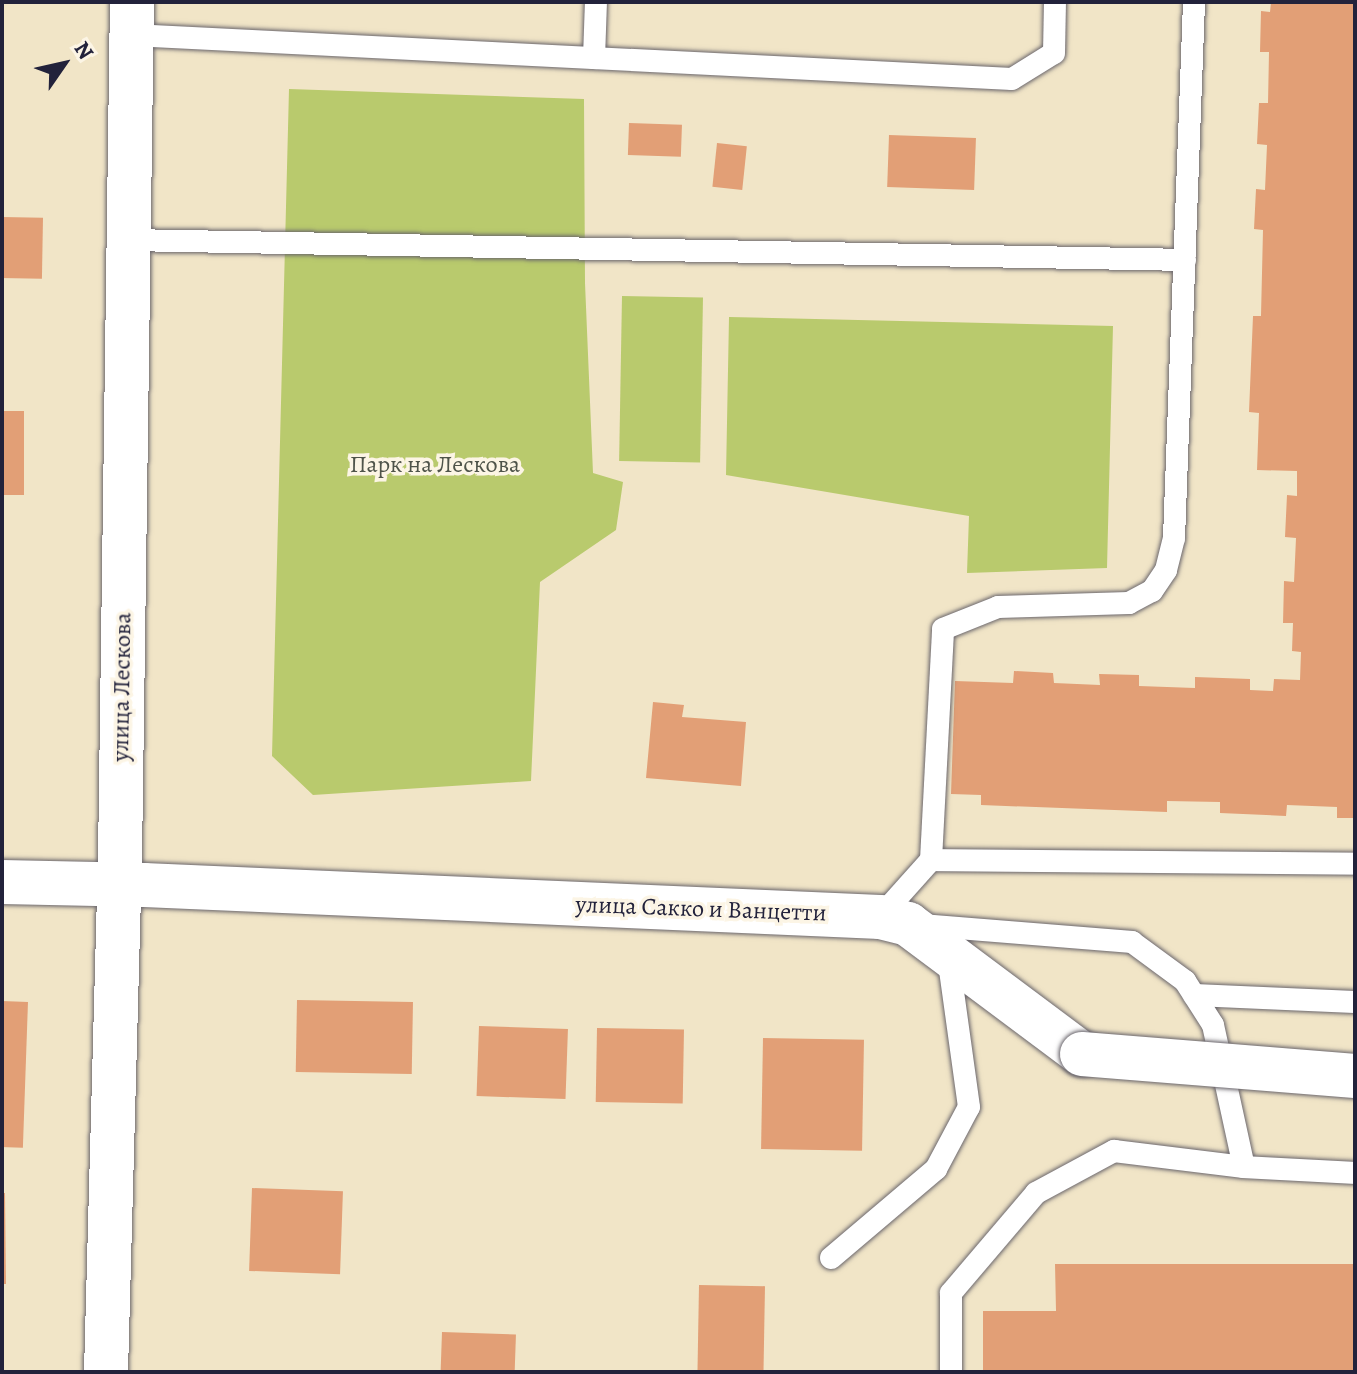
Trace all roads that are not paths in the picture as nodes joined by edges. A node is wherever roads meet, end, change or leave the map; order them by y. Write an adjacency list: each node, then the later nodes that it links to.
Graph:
1 (596, 2): 5 (lane)
2 (1055, 2): 5 (lane)
3 (1194, 2): 7 (lane)
4 (132, 18): 5 (lane); 6 (street, улица Лескова)
5 (594, 58)
6 (128, 240): 7 (lane); 11 (street, улица Лескова)
7 (1185, 260): 8 (lane)
8 (931, 860): 9 (lane); 12 (lane)
9 (1355, 864)
10 (2, 882): 11 (street, улица Сакко и Ванцетти)
11 (119, 884): 12 (street, улица Сакко и Ванцетти); 20 (street, улица Лескова)
12 (894, 920): 13 (street); 14 (lane)
13 (948, 954): 16 (street, bridge); 19 (lane)
14 (1194, 995): 15 (lane); 17 (lane)
15 (1355, 1002)
16 (1355, 1076)
17 (1244, 1167): 18 (lane); 21 (lane)
18 (1355, 1173)
19 (831, 1258)
20 (106, 1372)
21 (951, 1372)

